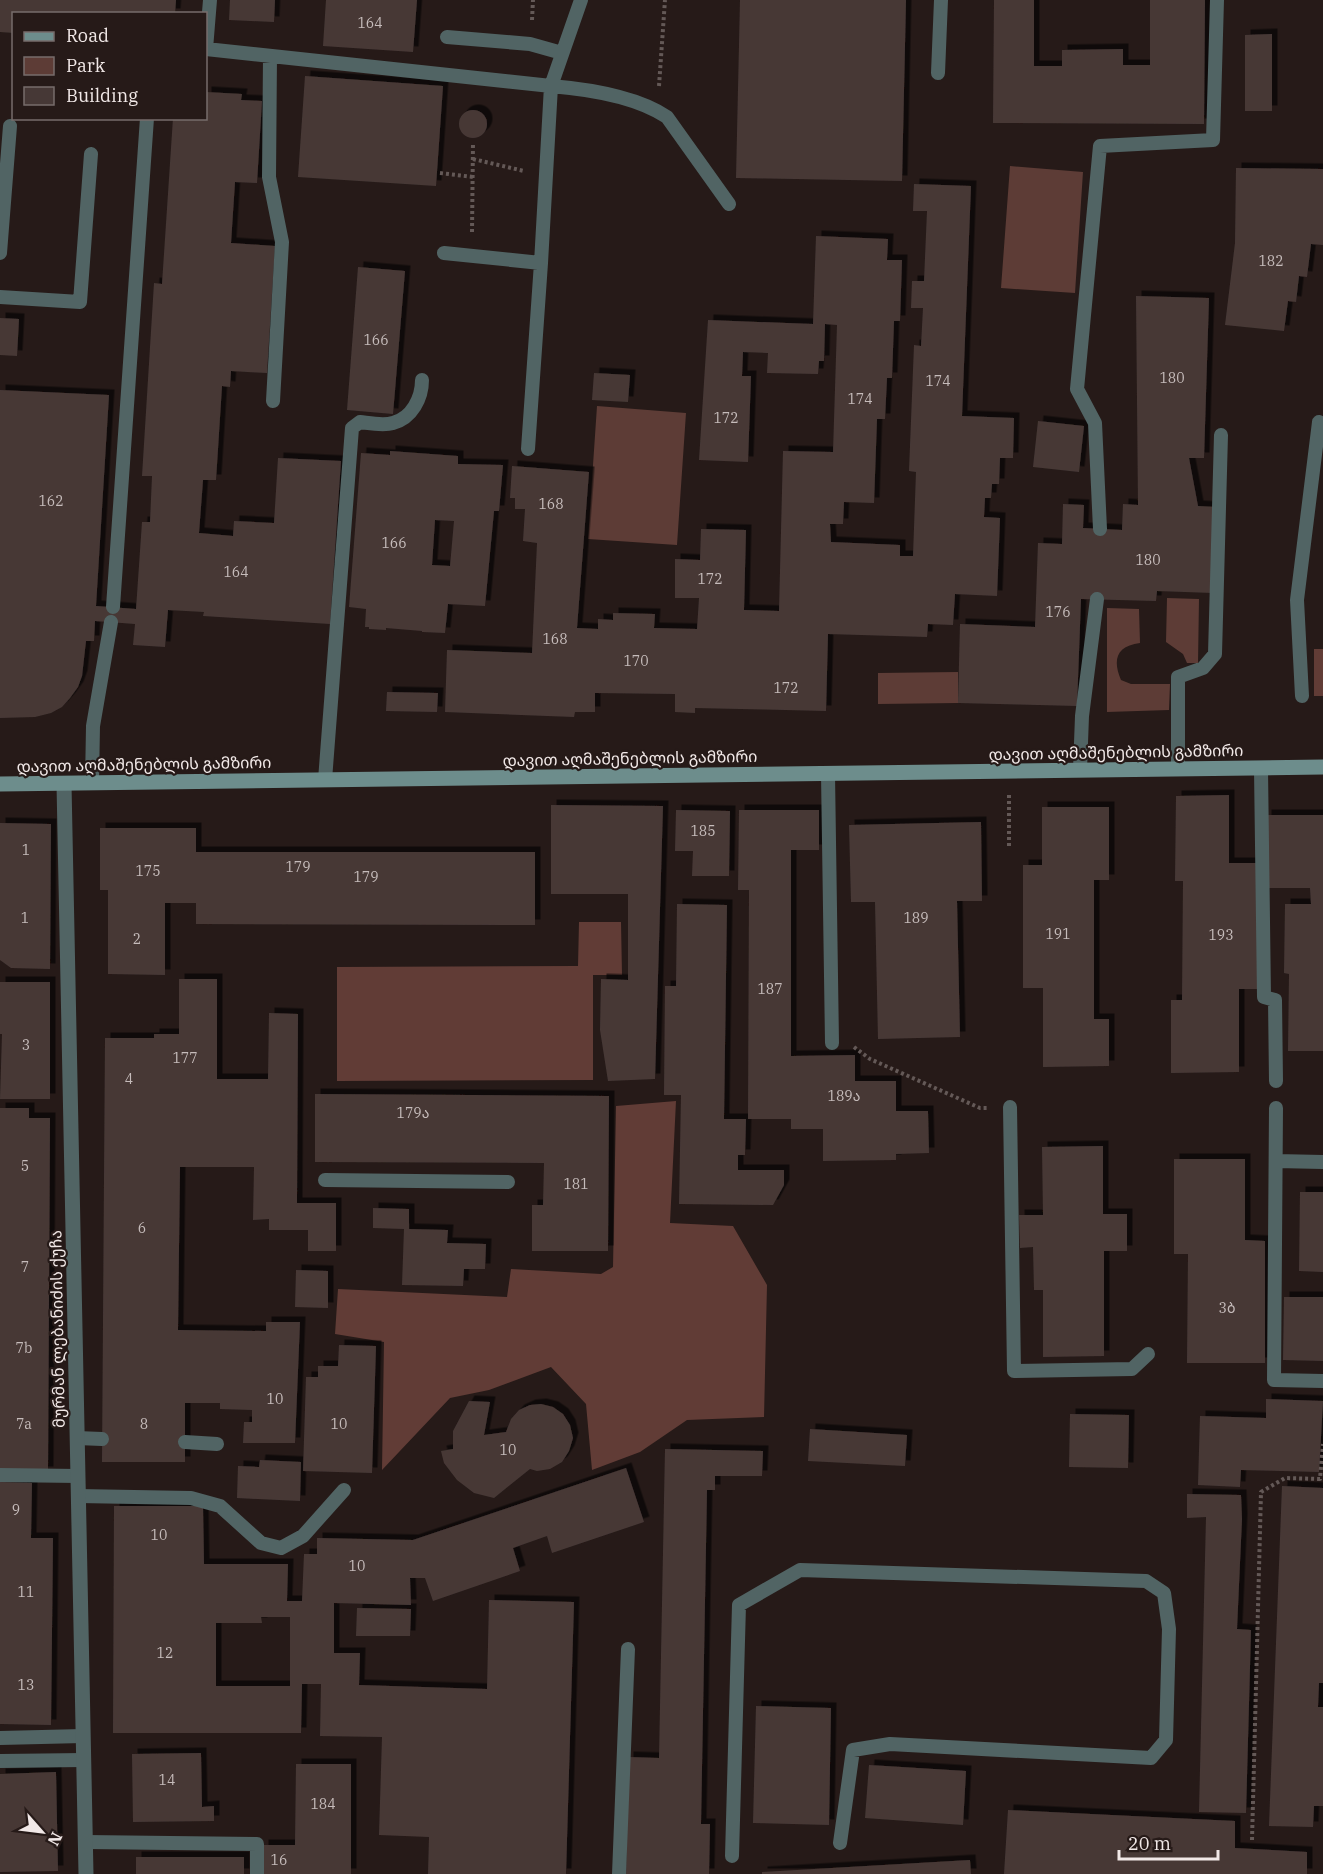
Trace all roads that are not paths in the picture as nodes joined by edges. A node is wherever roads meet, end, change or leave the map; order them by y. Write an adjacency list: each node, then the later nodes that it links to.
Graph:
1 (210, 0): 5 (lane)
2 (581, 0): 8 (lane)
3 (941, 0): 10 (lane)
4 (1217, 0): 25 (lane)
5 (207, 37)
6 (447, 37): 8 (lane)
7 (207, 49): 9 (lane)
8 (562, 53): 11 (lane)
9 (270, 56): 11 (lane); 21 (lane)
10 (938, 74)
11 (551, 86): 15 (lane); 18 (lane)
12 (147, 120): 27 (lane)
13 (10, 126): 16 (lane)
14 (91, 154): 19 (lane)
15 (729, 204)
16 (0, 253)
17 (444, 253): 18 (lane)
18 (541, 263): 24 (lane)
19 (0, 297)
20 (422, 380): 36 (lane)
21 (273, 401)
22 (1319, 422): 29 (lane)
23 (1221, 435): 32 (lane)
24 (528, 449)
25 (1100, 529)
26 (1097, 599): 34 (lane)
27 (112, 607)
28 (111, 622): 37 (lane)
29 (1302, 696)
30 (1323, 760): 33 (main road, დავით აღმაშენებლის გამზირი)
31 (1323, 767): 33 (main road, დავით აღმაშენებლის გამზირი)
32 (1178, 769): 33 (main road, დავით აღმაშენებლის გამზირი); 34 (main road, დავით აღმაშენებლის გამზირი)
33 (1261, 769): 41 (lane)
34 (1080, 770): 35 (main road, დავით აღმაშენებლის გამზირი)
35 (828, 774): 36 (main road, დავით აღმაშენებლის გამზირი); 40 (lane)
36 (325, 780): 37 (main road, დავით აღმაშენებლის გამზირი)
37 (92, 783): 39 (main road, დავით აღმაშენებლის გამზირი)
38 (0, 784): 39 (main road, დავით აღმაშენებლის გამზირი)
39 (64, 784): 50 (street, მურმან ლებანიძის ქუჩა)
40 (832, 1043)
41 (1276, 1081)
42 (1010, 1107): 48 (lane)
43 (1276, 1108): 44 (lane)
44 (1276, 1161): 45 (lane); 49 (lane)
45 (1323, 1162)
46 (325, 1180): 47 (lane)
47 (508, 1182)
48 (1148, 1354)
49 (1323, 1381)
50 (77, 1438): 51 (lane); 55 (street, მურმან ლებანიძის ქუჩა)
51 (102, 1439)
52 (185, 1443): 53 (lane)
53 (217, 1444)
54 (0, 1475): 55 (lane)
55 (78, 1476): 57 (street, მურმან ლებანიძის ქუჩა)
56 (344, 1490): 57 (lane)
57 (78, 1496): 59 (street, მურმან ლებანიძის ქუჩა)
58 (628, 1648): 68 (lane)
59 (83, 1736): 60 (lane); 61 (street, მურმან ლებანიძის ქუჩა)
60 (0, 1738)
61 (84, 1760): 62 (lane); 63 (street, მურმან ლებანიძის ქუჩა)
62 (0, 1761)
63 (86, 1842): 66 (street, მურმან ლებანიძის ქუჩა); 67 (lane)
64 (840, 1843): 65 (lane)
65 (732, 1856)
66 (86, 1874)
67 (256, 1874)
68 (619, 1874)

